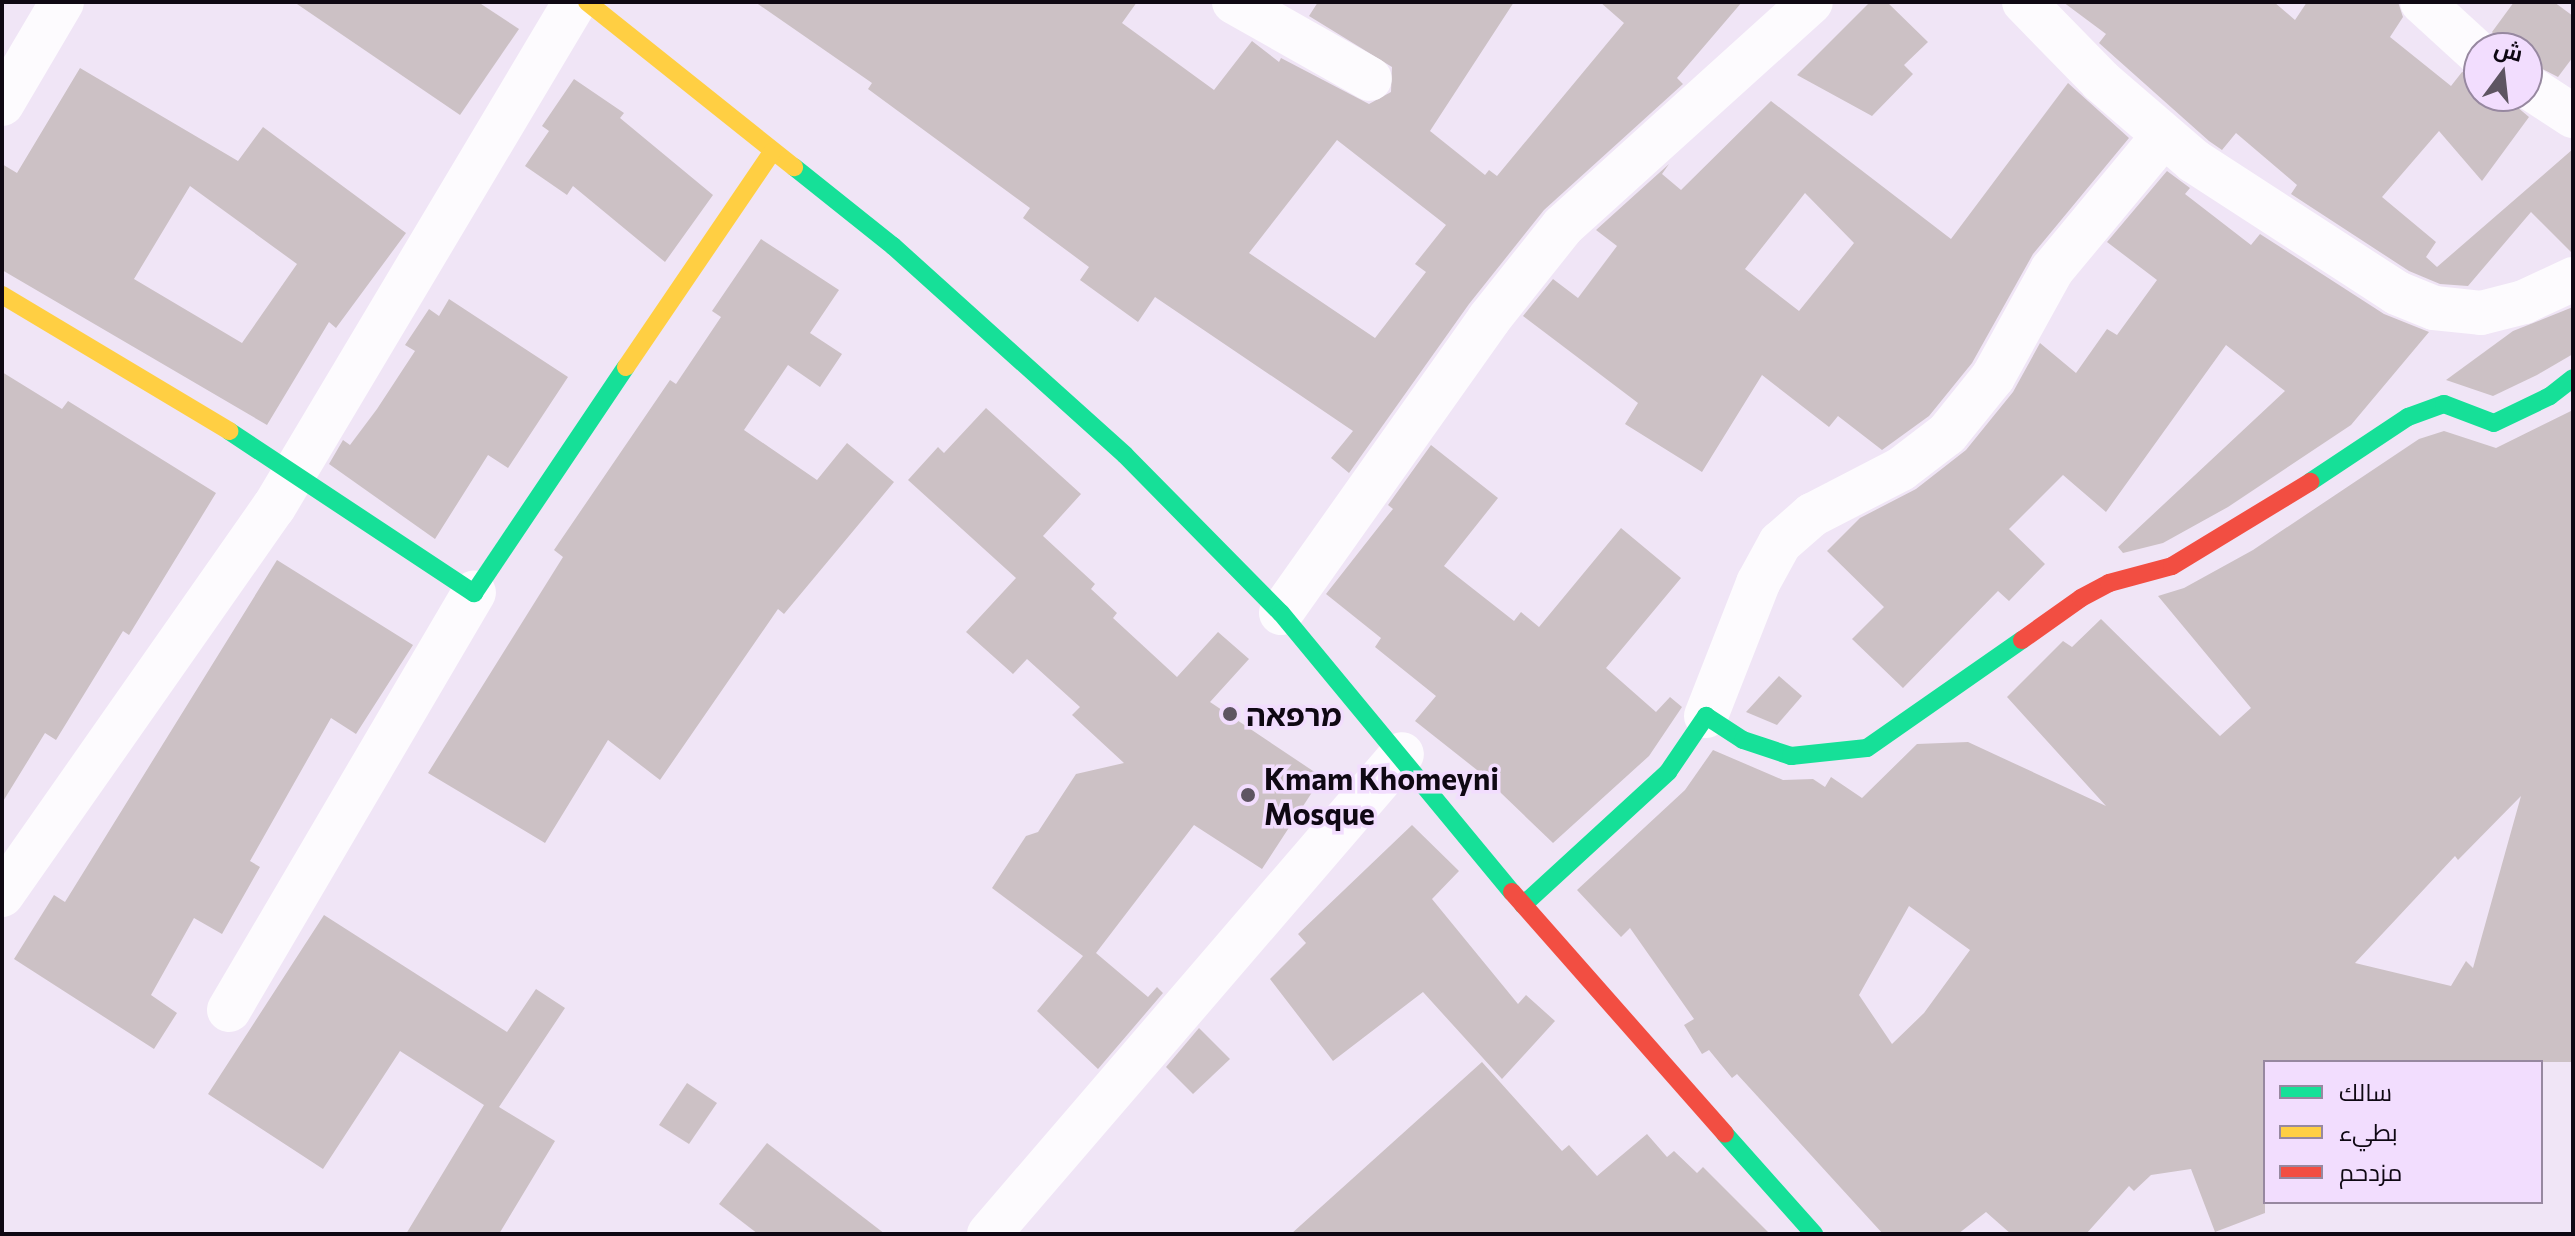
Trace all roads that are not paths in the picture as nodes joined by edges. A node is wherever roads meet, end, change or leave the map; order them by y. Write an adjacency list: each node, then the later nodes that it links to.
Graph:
1 (62, 2): 11 (street)
2 (575, 2): 18 (street)
3 (587, 2): 14 (street)
4 (1234, 2): 9 (street)
5 (1811, 2): 20 (street)
6 (2024, 2): 13 (street)
7 (2422, 2): 8 (street)
8 (2463, 39)
9 (1370, 79)
10 (2543, 96): 12 (street)
11 (2, 104)
12 (2573, 116)
13 (2164, 135): 15 (street); 21 (street)
14 (772, 152): 19 (street); 20 (street)
15 (2573, 279)
16 (2, 295): 18 (street)
17 (2573, 378): 21 (street)
18 (296, 471): 19 (street); 23 (street)
19 (474, 593): 25 (street)
20 (1281, 613): 22 (street)
21 (1706, 716): 24 (street)
22 (1402, 754): 24 (street); 26 (street)
23 (2, 895)
24 (1523, 905): 27 (street)
25 (229, 1010)
26 (989, 1234)
27 (1814, 1234)

